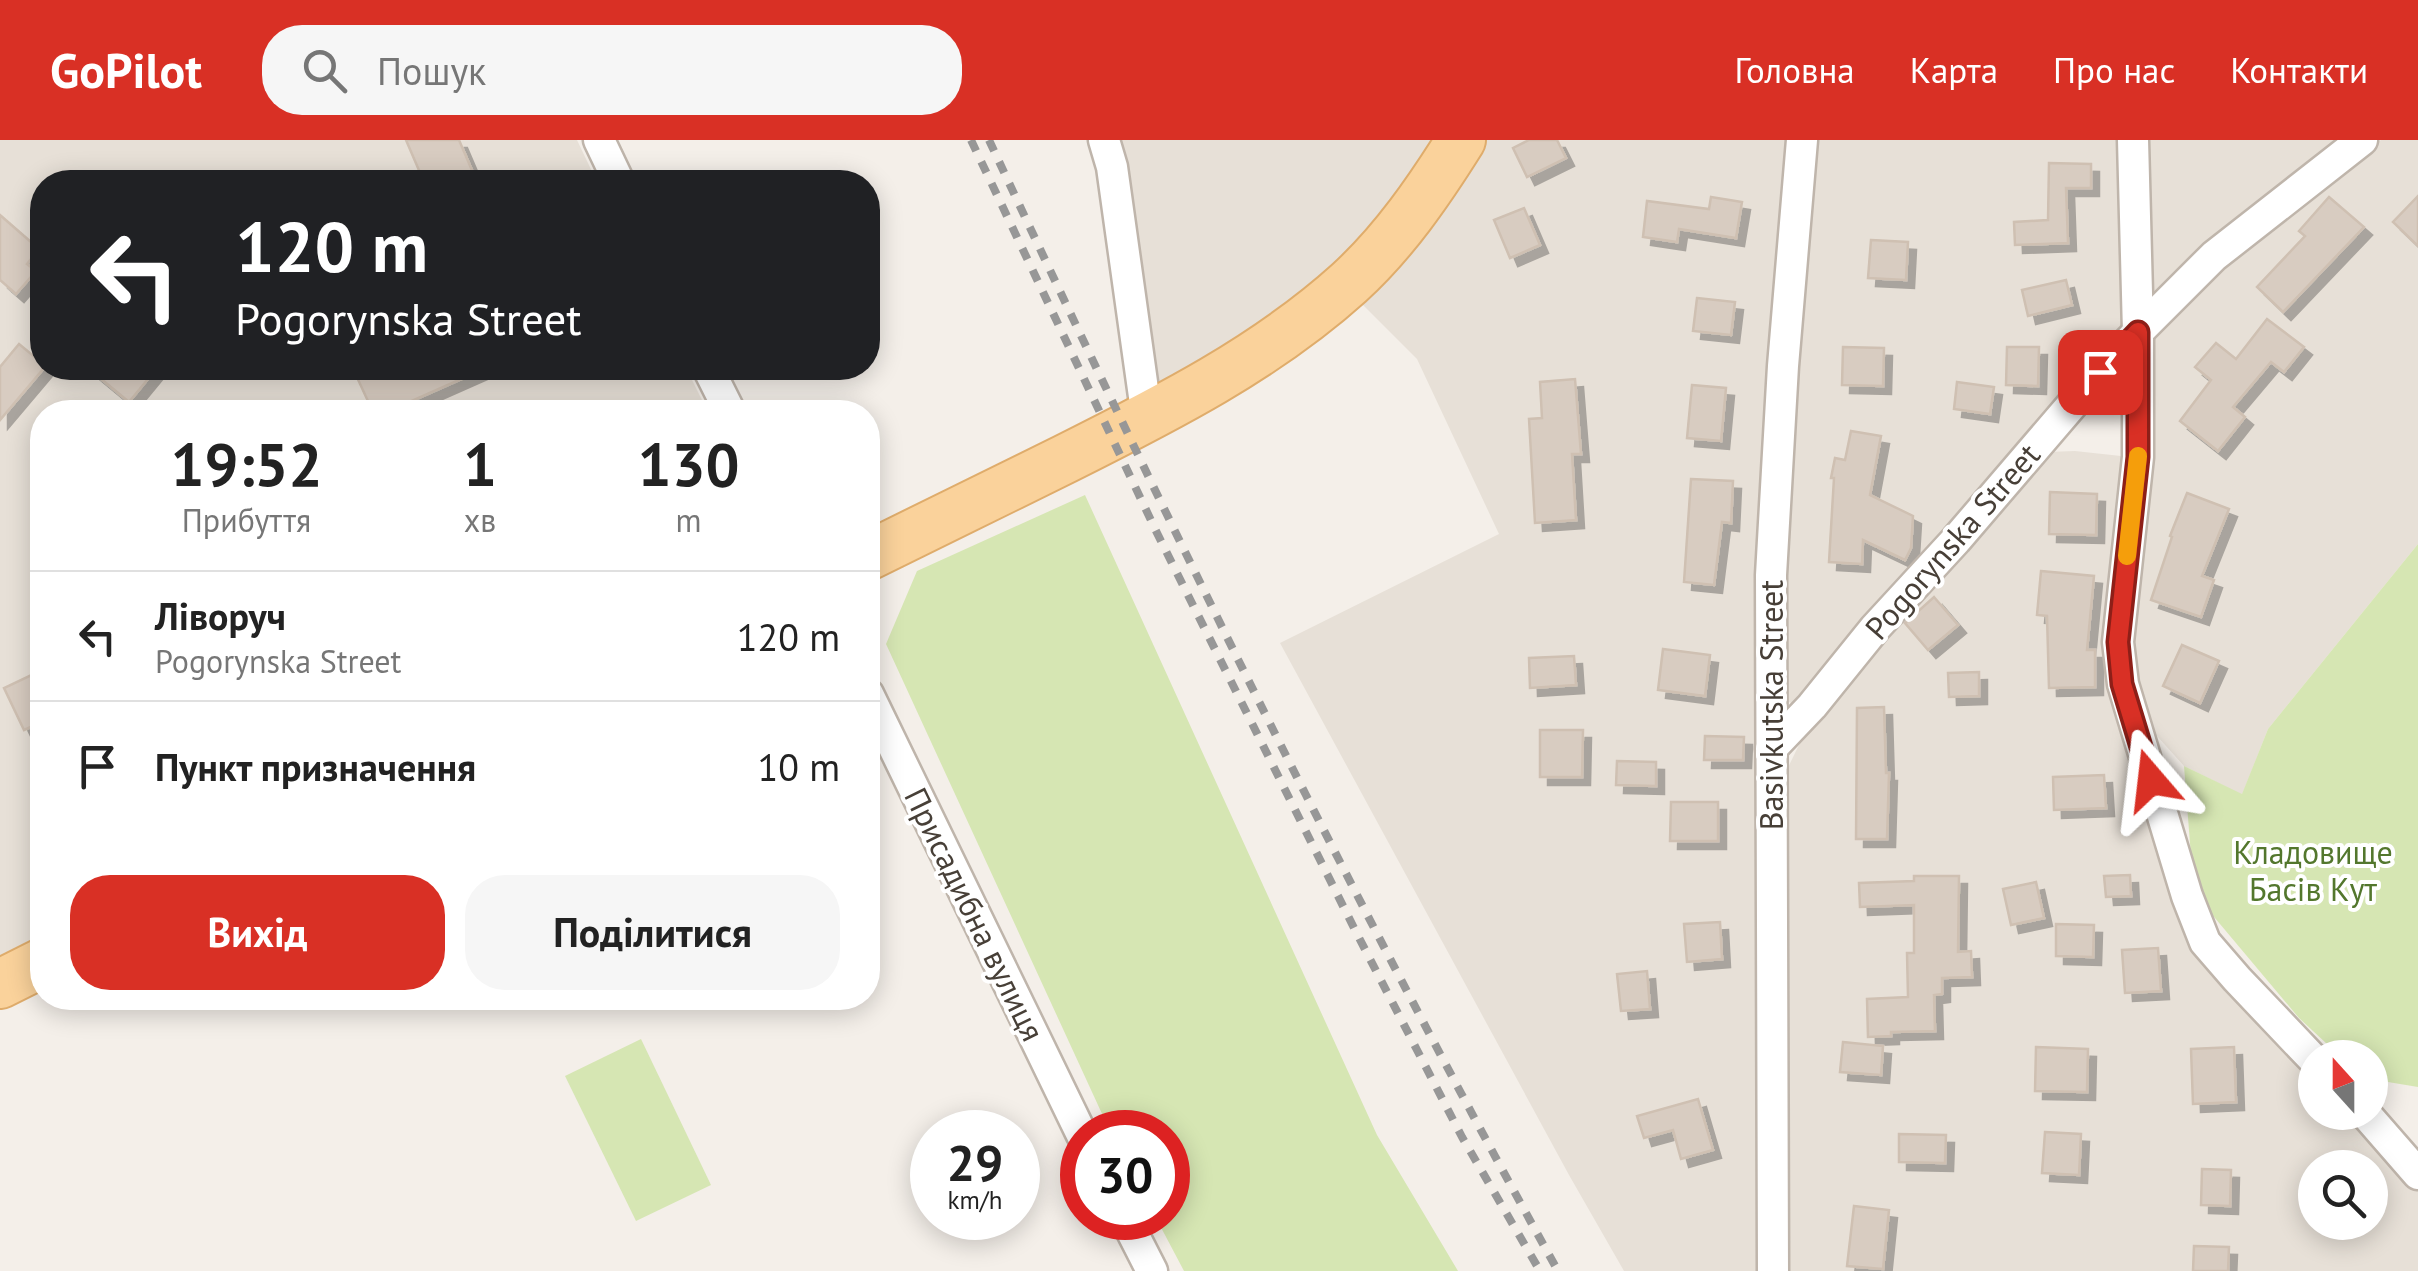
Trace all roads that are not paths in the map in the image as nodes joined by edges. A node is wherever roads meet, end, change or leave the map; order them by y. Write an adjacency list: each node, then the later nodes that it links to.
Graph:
1 (599, 140): 7 (street)
2 (1104, 140): 9 (street)
3 (1461, 140): 9 (main road)
4 (1802, 140): 12 (street, Basivkutska Street)
5 (2134, 140): 8 (street)
6 (2362, 140): 8 (street, Pogorynska Street)
7 (613, 170)
8 (2138, 332): 12 (street, Pogorynska Street); 15 (street)
9 (1146, 418): 10 (main road)
10 (880, 550)
11 (880, 719): 16 (street, Присадибна вулиця)
12 (1771, 749): 21 (street, Basivkutska Street)
13 (30, 969): 14 (main road)
14 (0, 984)
15 (2298, 1042)
16 (1070, 1110)
17 (2380, 1130): 18 (street)
18 (2418, 1174)
19 (1136, 1240): 20 (street)
20 (1152, 1271)
21 (1773, 1271)

